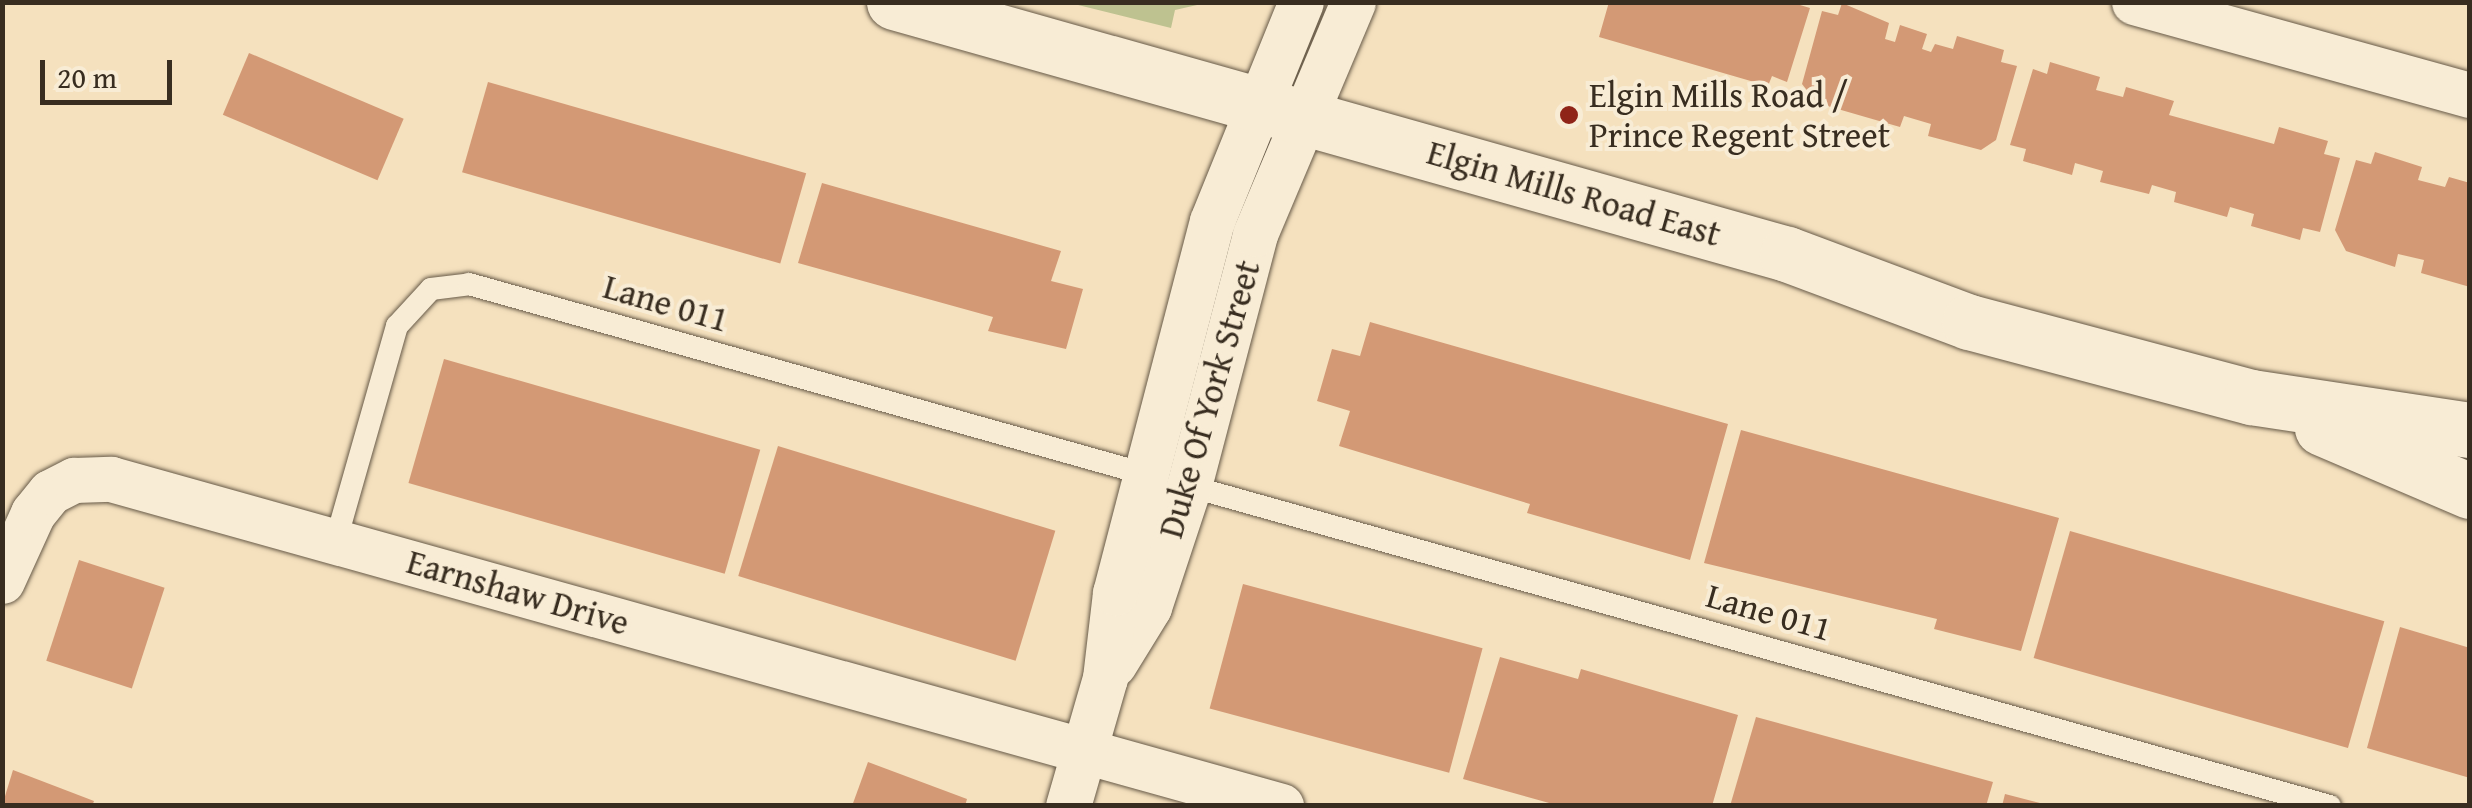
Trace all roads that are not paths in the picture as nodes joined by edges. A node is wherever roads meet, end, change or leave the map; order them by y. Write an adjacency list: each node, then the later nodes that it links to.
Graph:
1 (894, 2): 6 (main road, Elgin Mills Road East)
2 (1302, 2): 6 (street)
3 (1353, 2): 6 (street)
4 (2134, 2): 5 (street)
5 (2470, 95)
6 (1283, 110): 7 (main road, Elgin Mills Road East); 9 (street, Duke Of York Street); 10 (street, Duke Of York Street)
7 (2250, 397): 8 (main road, Elgin Mills Road East); 11 (main road, Elgin Mills Road East)
8 (2470, 430)
9 (1144, 474): 12 (lane, Lane 011); 14 (street, Duke Of York Street)
10 (1190, 486): 14 (street, Duke Of York Street); 18 (lane, Lane 011)
11 (2470, 491)
12 (336, 540): 13 (street, Earnshaw Drive); 15 (street, Earnshaw Drive)
13 (2, 581)
14 (1106, 678): 15 (street, Duke Of York Street)
15 (1084, 751): 16 (street, Duke Of York Street); 17 (street, Earnshaw Drive)
16 (1068, 806)
17 (1281, 806)
18 (2330, 806)

